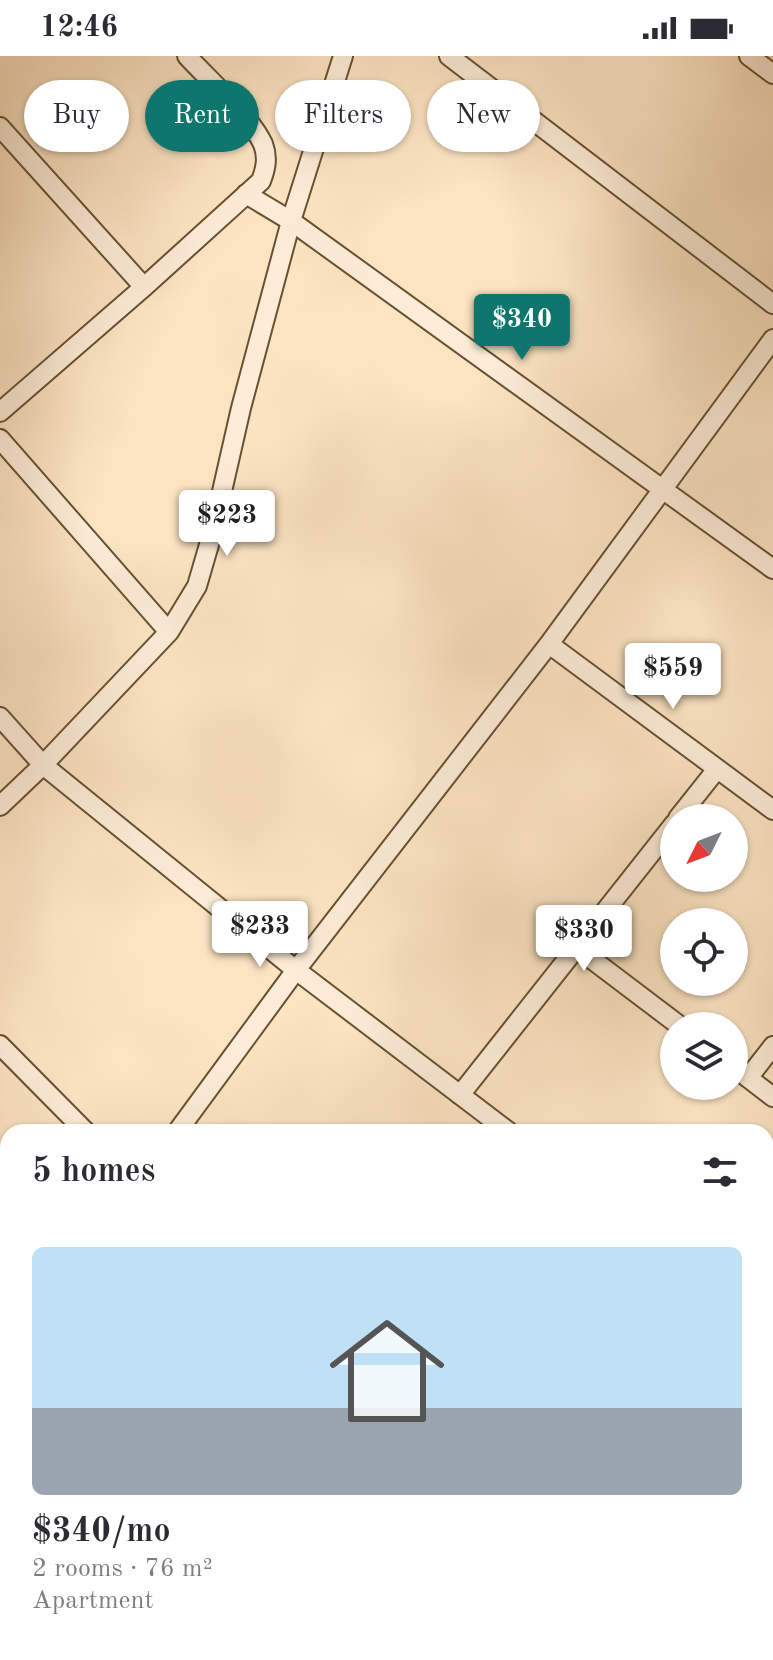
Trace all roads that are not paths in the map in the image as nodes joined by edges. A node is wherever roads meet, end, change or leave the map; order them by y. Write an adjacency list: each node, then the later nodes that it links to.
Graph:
1 (187, 56): 7 (street)
2 (343, 56): 8 (street)
3 (449, 56): 10 (street)
4 (749, 56): 5 (street)
5 (773, 74)
6 (0, 127): 9 (street)
7 (246, 194): 8 (street); 9 (street)
8 (291, 221): 14 (street); 16 (street)
9 (144, 287): 12 (street)
10 (773, 304)
11 (773, 339): 14 (street)
12 (0, 412)
13 (0, 439): 16 (street)
14 (663, 491): 15 (street); 17 (street)
15 (773, 569)
16 (169, 632): 19 (street)
17 (549, 644): 20 (street); 26 (street)
18 (0, 717): 19 (street)
19 (43, 765): 22 (street); 26 (street)
20 (717, 769): 21 (street); 23 (street)
21 (689, 804)
22 (0, 806)
23 (773, 810)
24 (660, 842): 25 (street)
25 (577, 948): 27 (street); 32 (street)
26 (296, 970): 32 (street); 35 (street)
27 (662, 1012)
28 (0, 1045): 34 (street)
29 (773, 1046): 30 (street)
30 (748, 1067)
31 (748, 1078): 33 (street)
32 (460, 1095): 36 (street)
33 (773, 1097)
34 (78, 1124)
35 (183, 1124)
36 (498, 1124)

